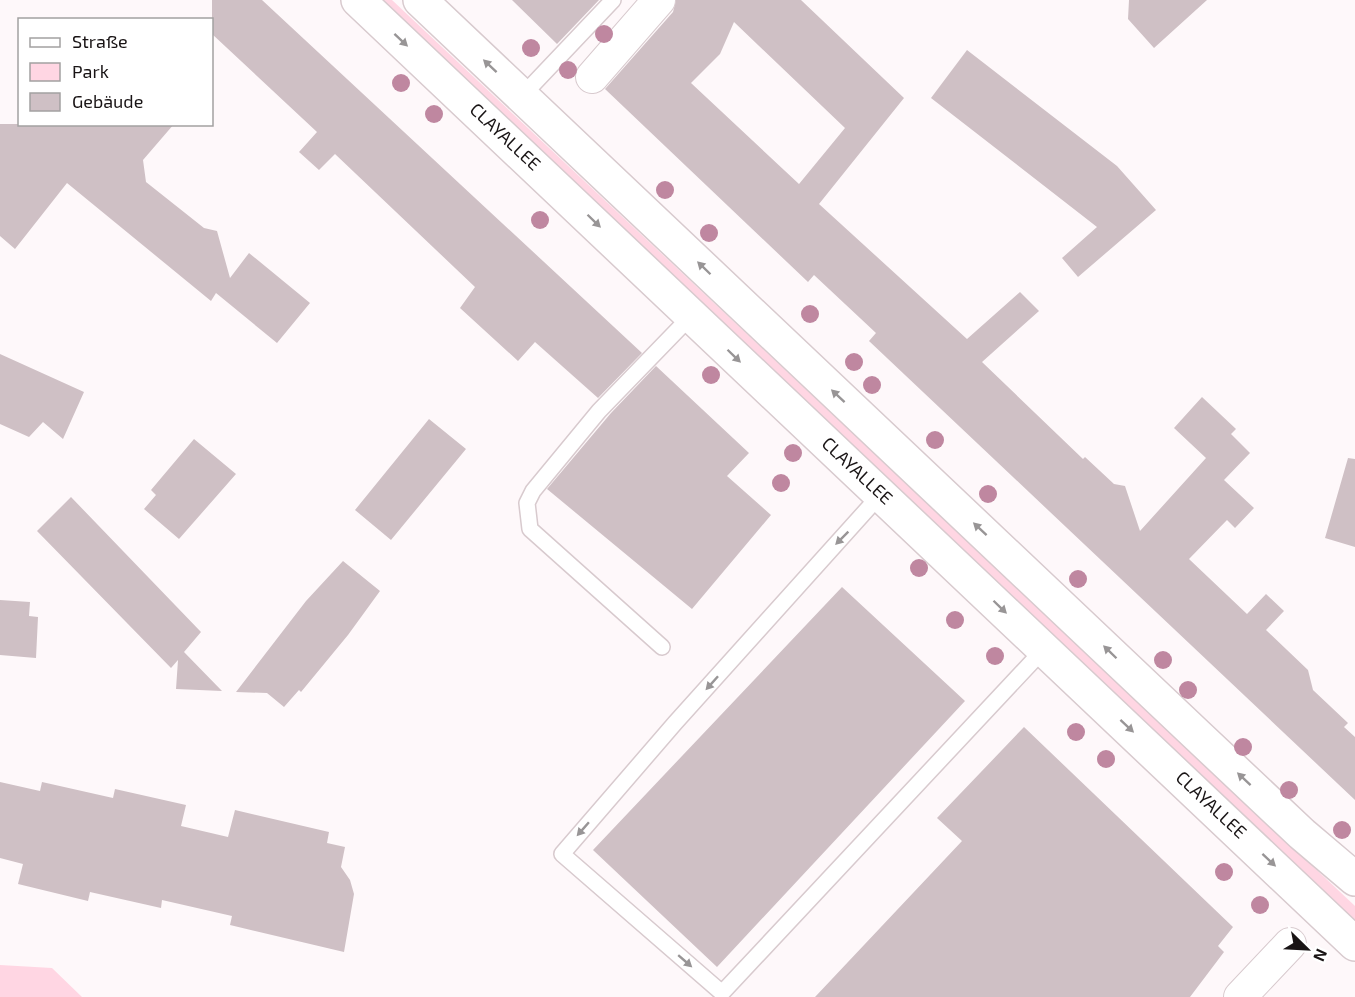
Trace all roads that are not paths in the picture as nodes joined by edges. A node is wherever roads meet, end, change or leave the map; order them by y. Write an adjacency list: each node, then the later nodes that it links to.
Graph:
1 (358, 0): 7 (main road, CLAYALLEE, one-way to 7)
2 (420, 0): 6 (main road, one-way to 2)
3 (613, 0): 6 (lane)
4 (659, 0): 5 (street)
5 (592, 77)
6 (522, 96): 11 (main road, one-way to 6)
7 (692, 315): 8 (main road, CLAYALLEE, one-way to 8); 9 (lane)
8 (881, 494): 10 (main road, CLAYALLEE, one-way to 10); 10 (lane, one-way to 10)
9 (662, 647)
10 (1044, 648): 13 (main road, CLAYALLEE, one-way to 13)
11 (1355, 879)
12 (1290, 944): 14 (street)
13 (1355, 944)
14 (1240, 997)

